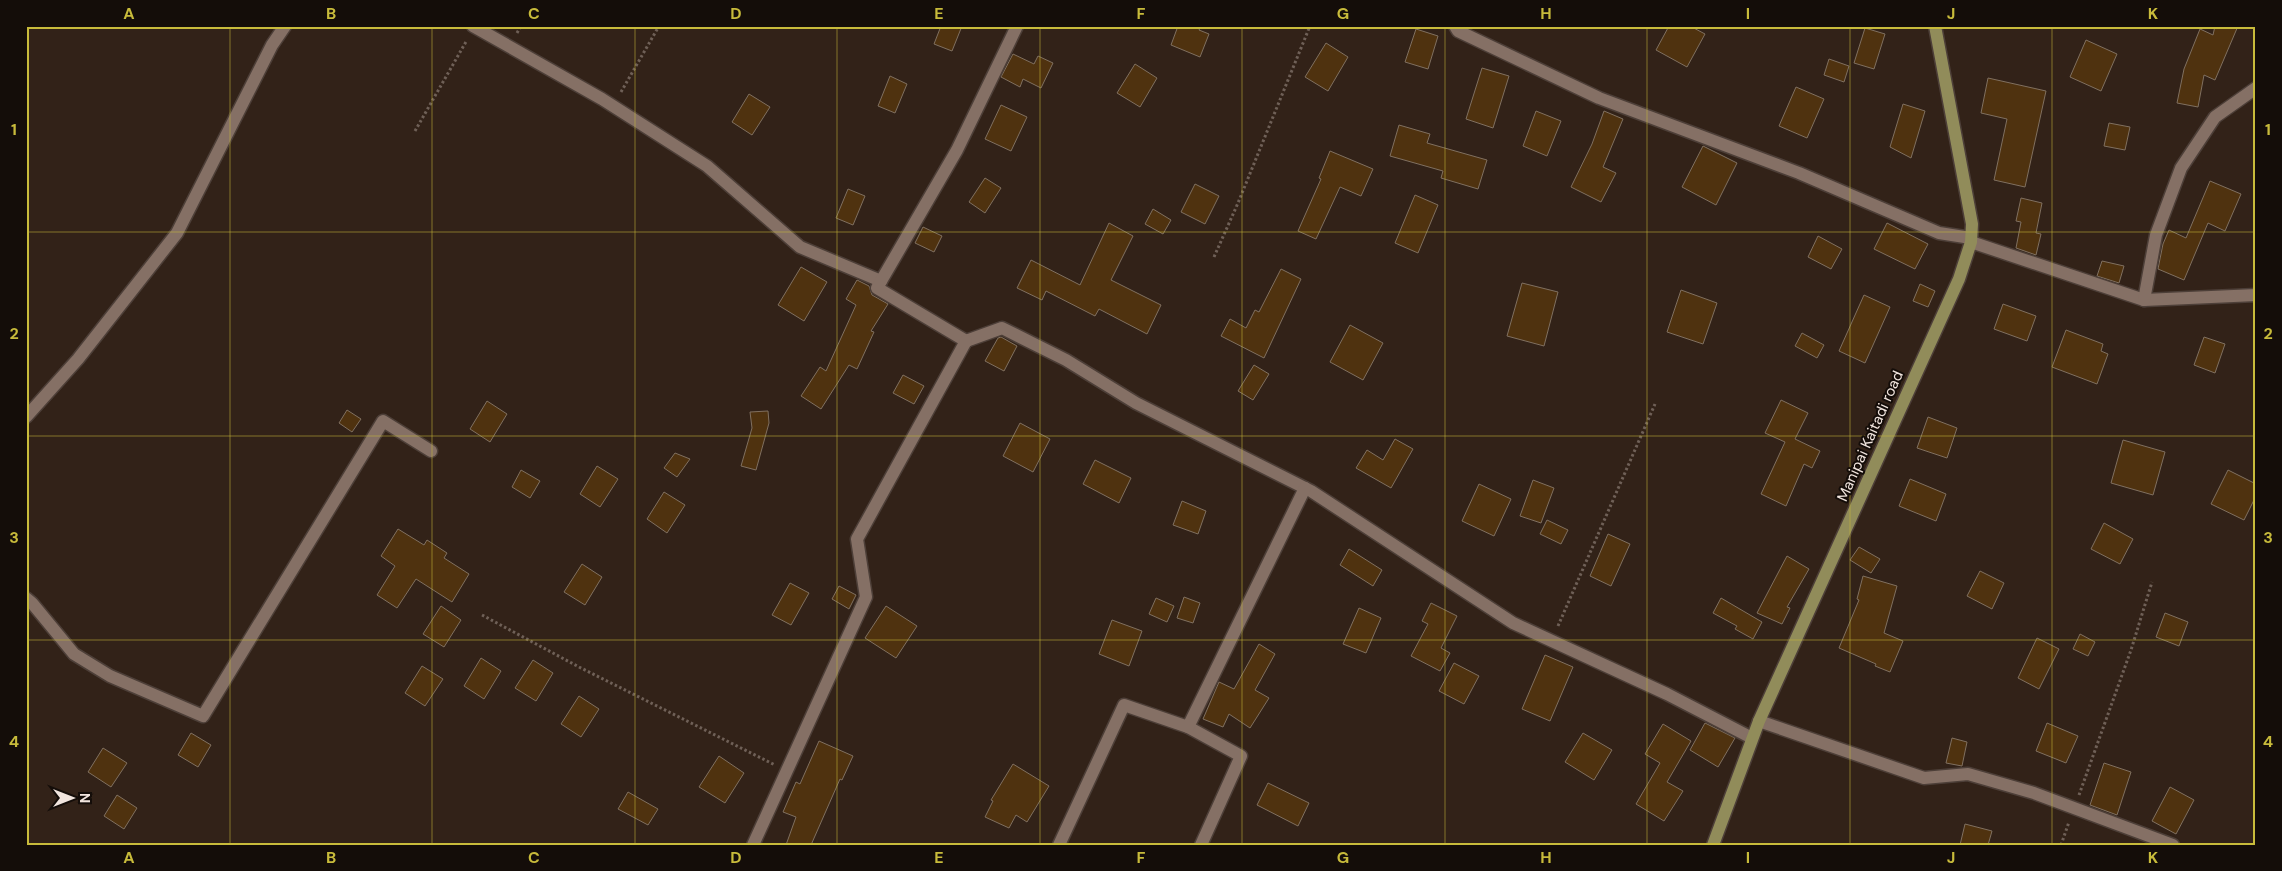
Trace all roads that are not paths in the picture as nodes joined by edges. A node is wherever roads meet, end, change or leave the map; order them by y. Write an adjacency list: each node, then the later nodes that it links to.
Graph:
1 (285, 26): 12 (street)
2 (1017, 26): 8 (street)
3 (1455, 26): 7 (street)
4 (1934, 26): 7 (main road, Manipai Kaitadi road)
5 (474, 27): 8 (street)
6 (2256, 88): 10 (street)
7 (1971, 240): 10 (street); 16 (main road, Manipai Kaitadi road)
8 (881, 281): 11 (street)
9 (2256, 296): 10 (street)
10 (2144, 300)
11 (966, 341): 14 (street); 19 (street)
12 (26, 417)
13 (431, 451): 15 (street)
14 (1304, 488): 17 (street); 18 (street)
15 (26, 598)
16 (1758, 721): 18 (main road, Manipai Kaitadi road); 23 (street)
17 (1188, 726): 20 (street); 21 (street)
18 (1752, 738): 22 (main road, Manipai Kaitadi road)
19 (752, 845)
20 (1059, 845)
21 (1201, 845)
22 (1713, 845)
23 (2174, 845)

